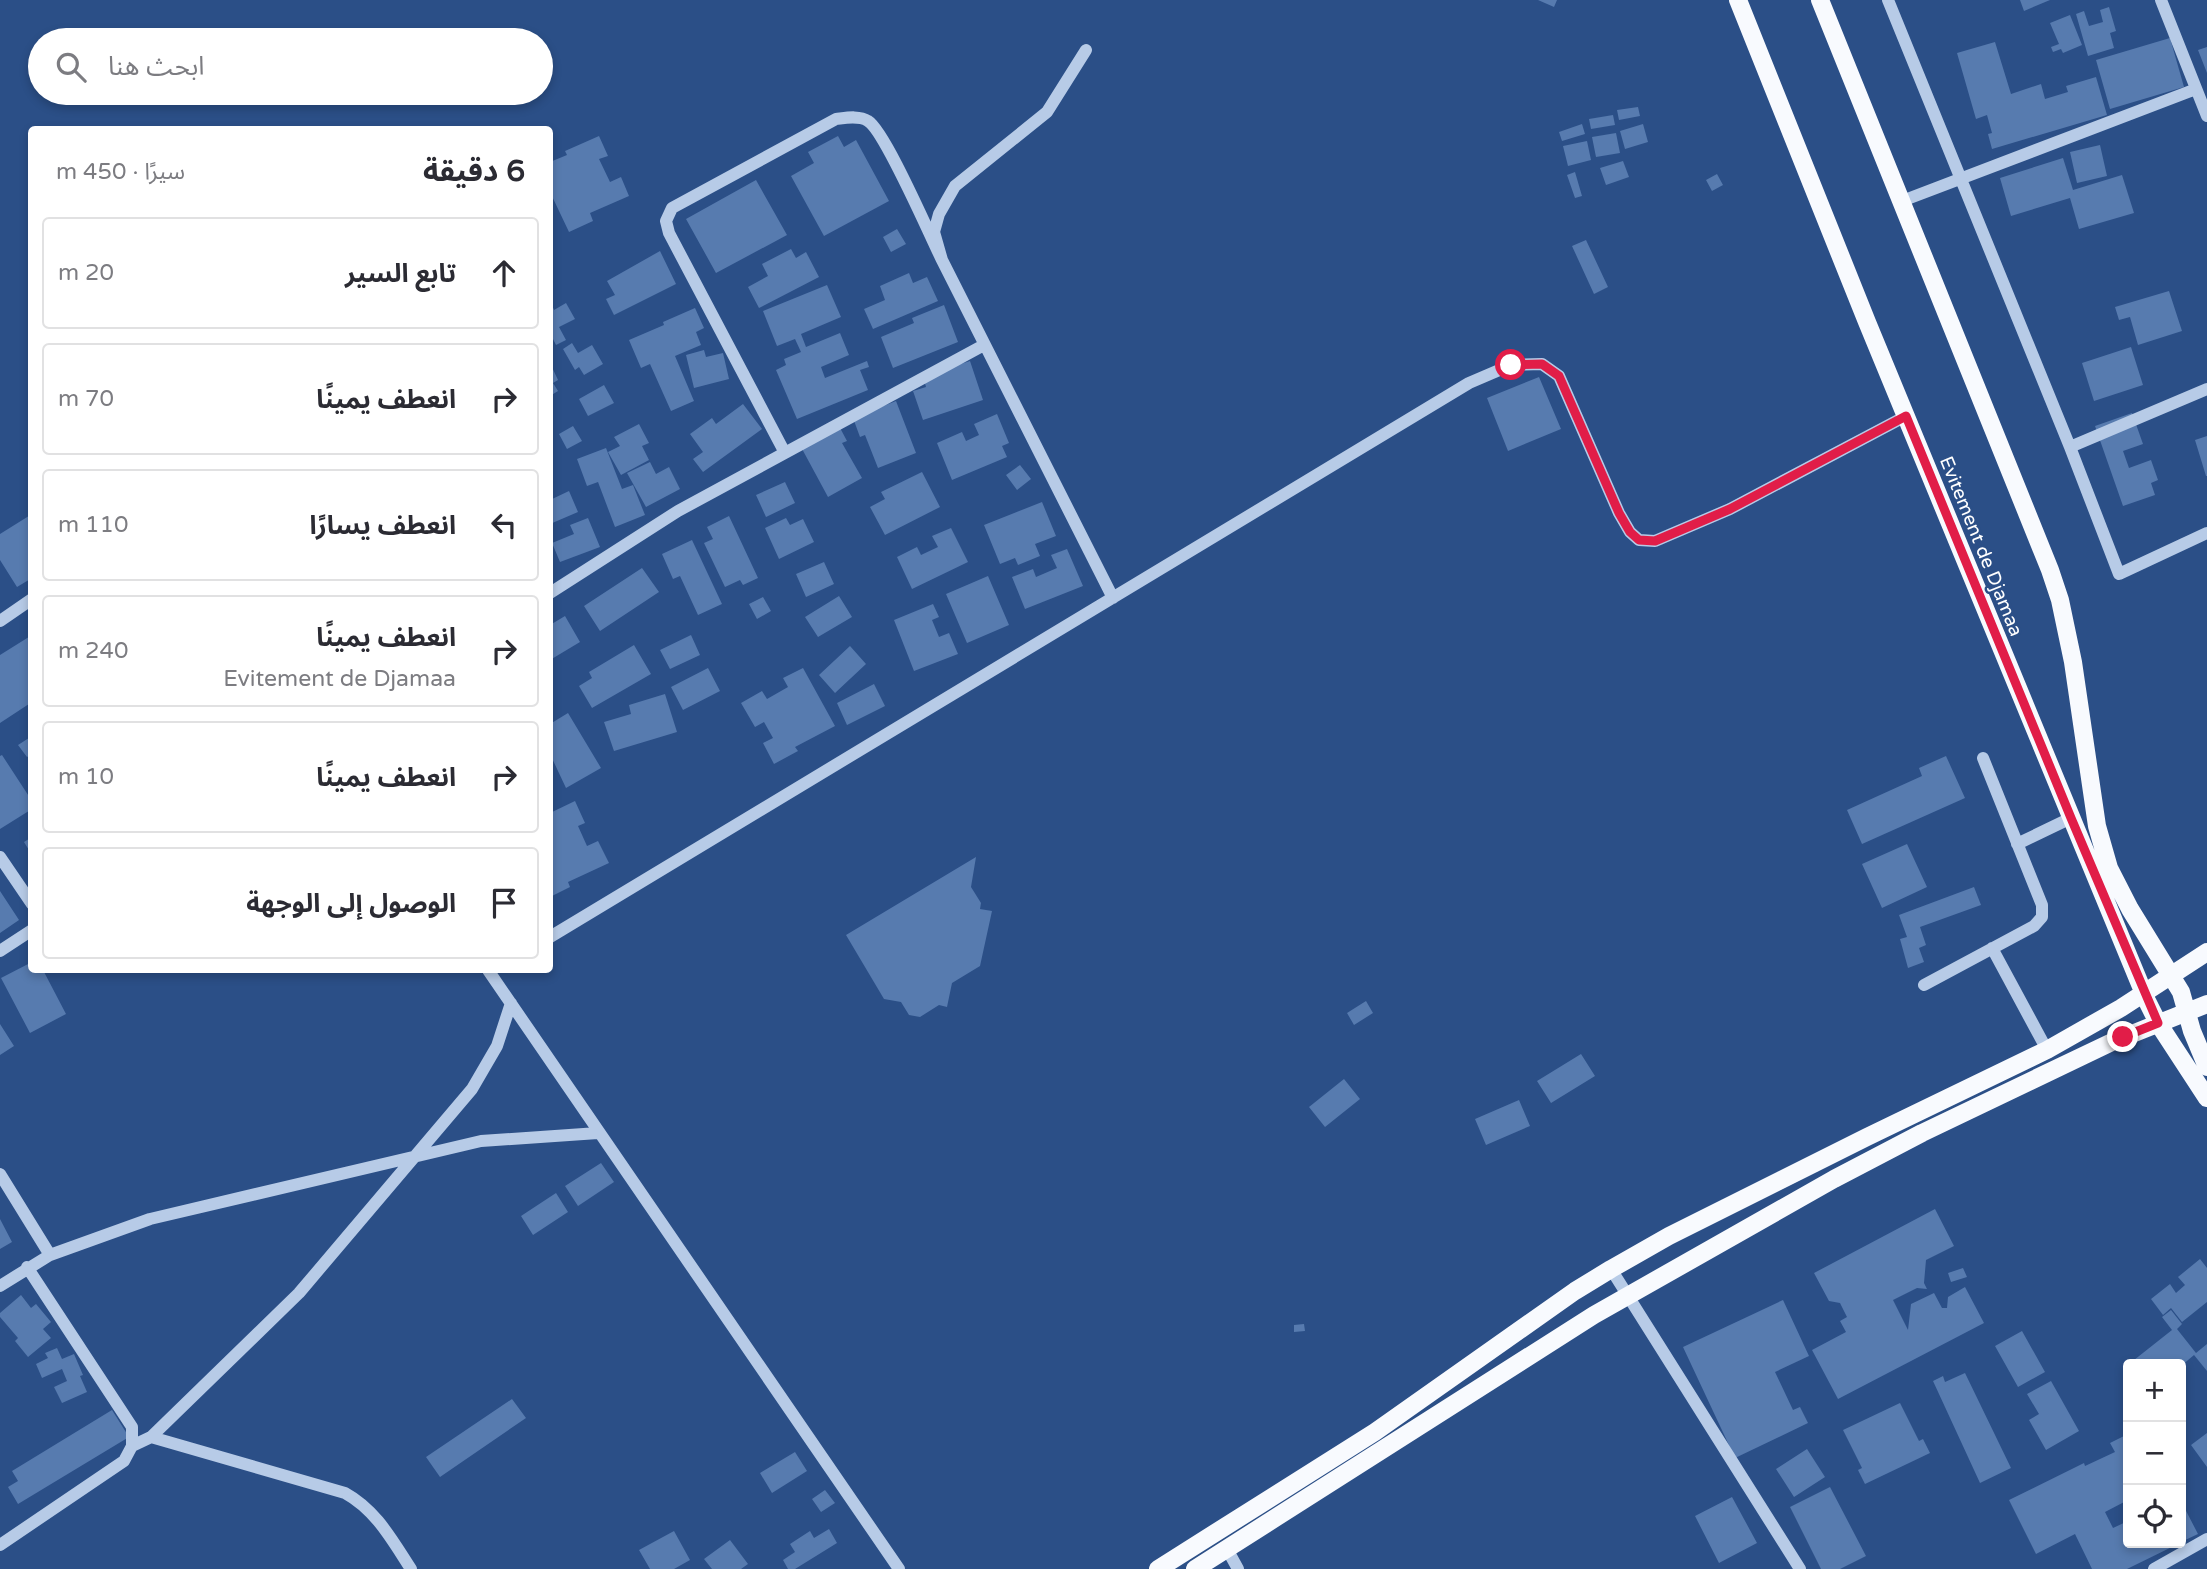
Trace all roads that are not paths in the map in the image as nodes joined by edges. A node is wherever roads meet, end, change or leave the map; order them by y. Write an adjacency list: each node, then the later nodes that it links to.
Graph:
1 (1738, 0): 13 (main road, Evitement de Djamaa)
2 (1820, 0): 9 (main road)
3 (1888, 0): 8 (street)
4 (2161, 0): 6 (street)
5 (1086, 50): 10 (street)
6 (2196, 89): 7 (street); 8 (street)
7 (2207, 116)
8 (1961, 180): 9 (street); 14 (street)
9 (1902, 201): 32 (main road)
10 (942, 260): 11 (street); 15 (street)
11 (984, 345): 15 (street); 18 (street)
12 (2207, 389): 14 (street)
13 (1906, 416): 18 (street); 22 (main road, Evitement de Djamaa)
14 (2070, 447): 16 (street)
15 (785, 453): 17 (street)
16 (2207, 533)
17 (553, 590)
18 (1113, 598): 27 (street)
19 (28, 602): 20 (street)
20 (0, 621)
21 (1983, 758): 23 (street)
22 (2071, 818): 23 (street); 34 (main road, Evitement de Djamaa)
23 (2017, 844): 28 (street)
24 (0, 857): 25 (street)
25 (28, 898)
26 (28, 933): 29 (street)
27 (553, 935)
28 (1992, 948): 33 (street); 39 (street)
29 (0, 951)
30 (2207, 952): 32 (main road)
31 (492, 973): 35 (street)
32 (2171, 975): 34 (main road); 37 (main road)
33 (1924, 985)
34 (2144, 993): 38 (main road, Evitement de Djamaa); 39 (main road)
35 (511, 1003): 42 (street); 43 (street)
36 (2207, 1003): 37 (main road)
37 (2187, 1012): 38 (main road); 40 (main road)
38 (2158, 1023): 41 (main road, Evitement de Djamaa); 49 (main road)
39 (2047, 1050): 47 (main road)
40 (2207, 1067)
41 (2207, 1098)
42 (598, 1133): 43 (street); 56 (street)
43 (414, 1157): 45 (street); 50 (street)
44 (0, 1174): 45 (street)
45 (50, 1255): 46 (street)
46 (27, 1267): 48 (street); 51 (street)
47 (1611, 1269): 49 (street); 57 (main road)
48 (0, 1286)
49 (1628, 1295): 54 (main road); 60 (street)
50 (151, 1437): 51 (street); 55 (street)
51 (132, 1446): 53 (street)
52 (2207, 1539): 61 (street)
53 (0, 1545)
54 (1227, 1549): 58 (main road); 59 (street)
55 (411, 1569)
56 (899, 1569)
57 (1158, 1569)
58 (1195, 1569)
59 (1238, 1569)
60 (1800, 1569)
61 (2154, 1569)

